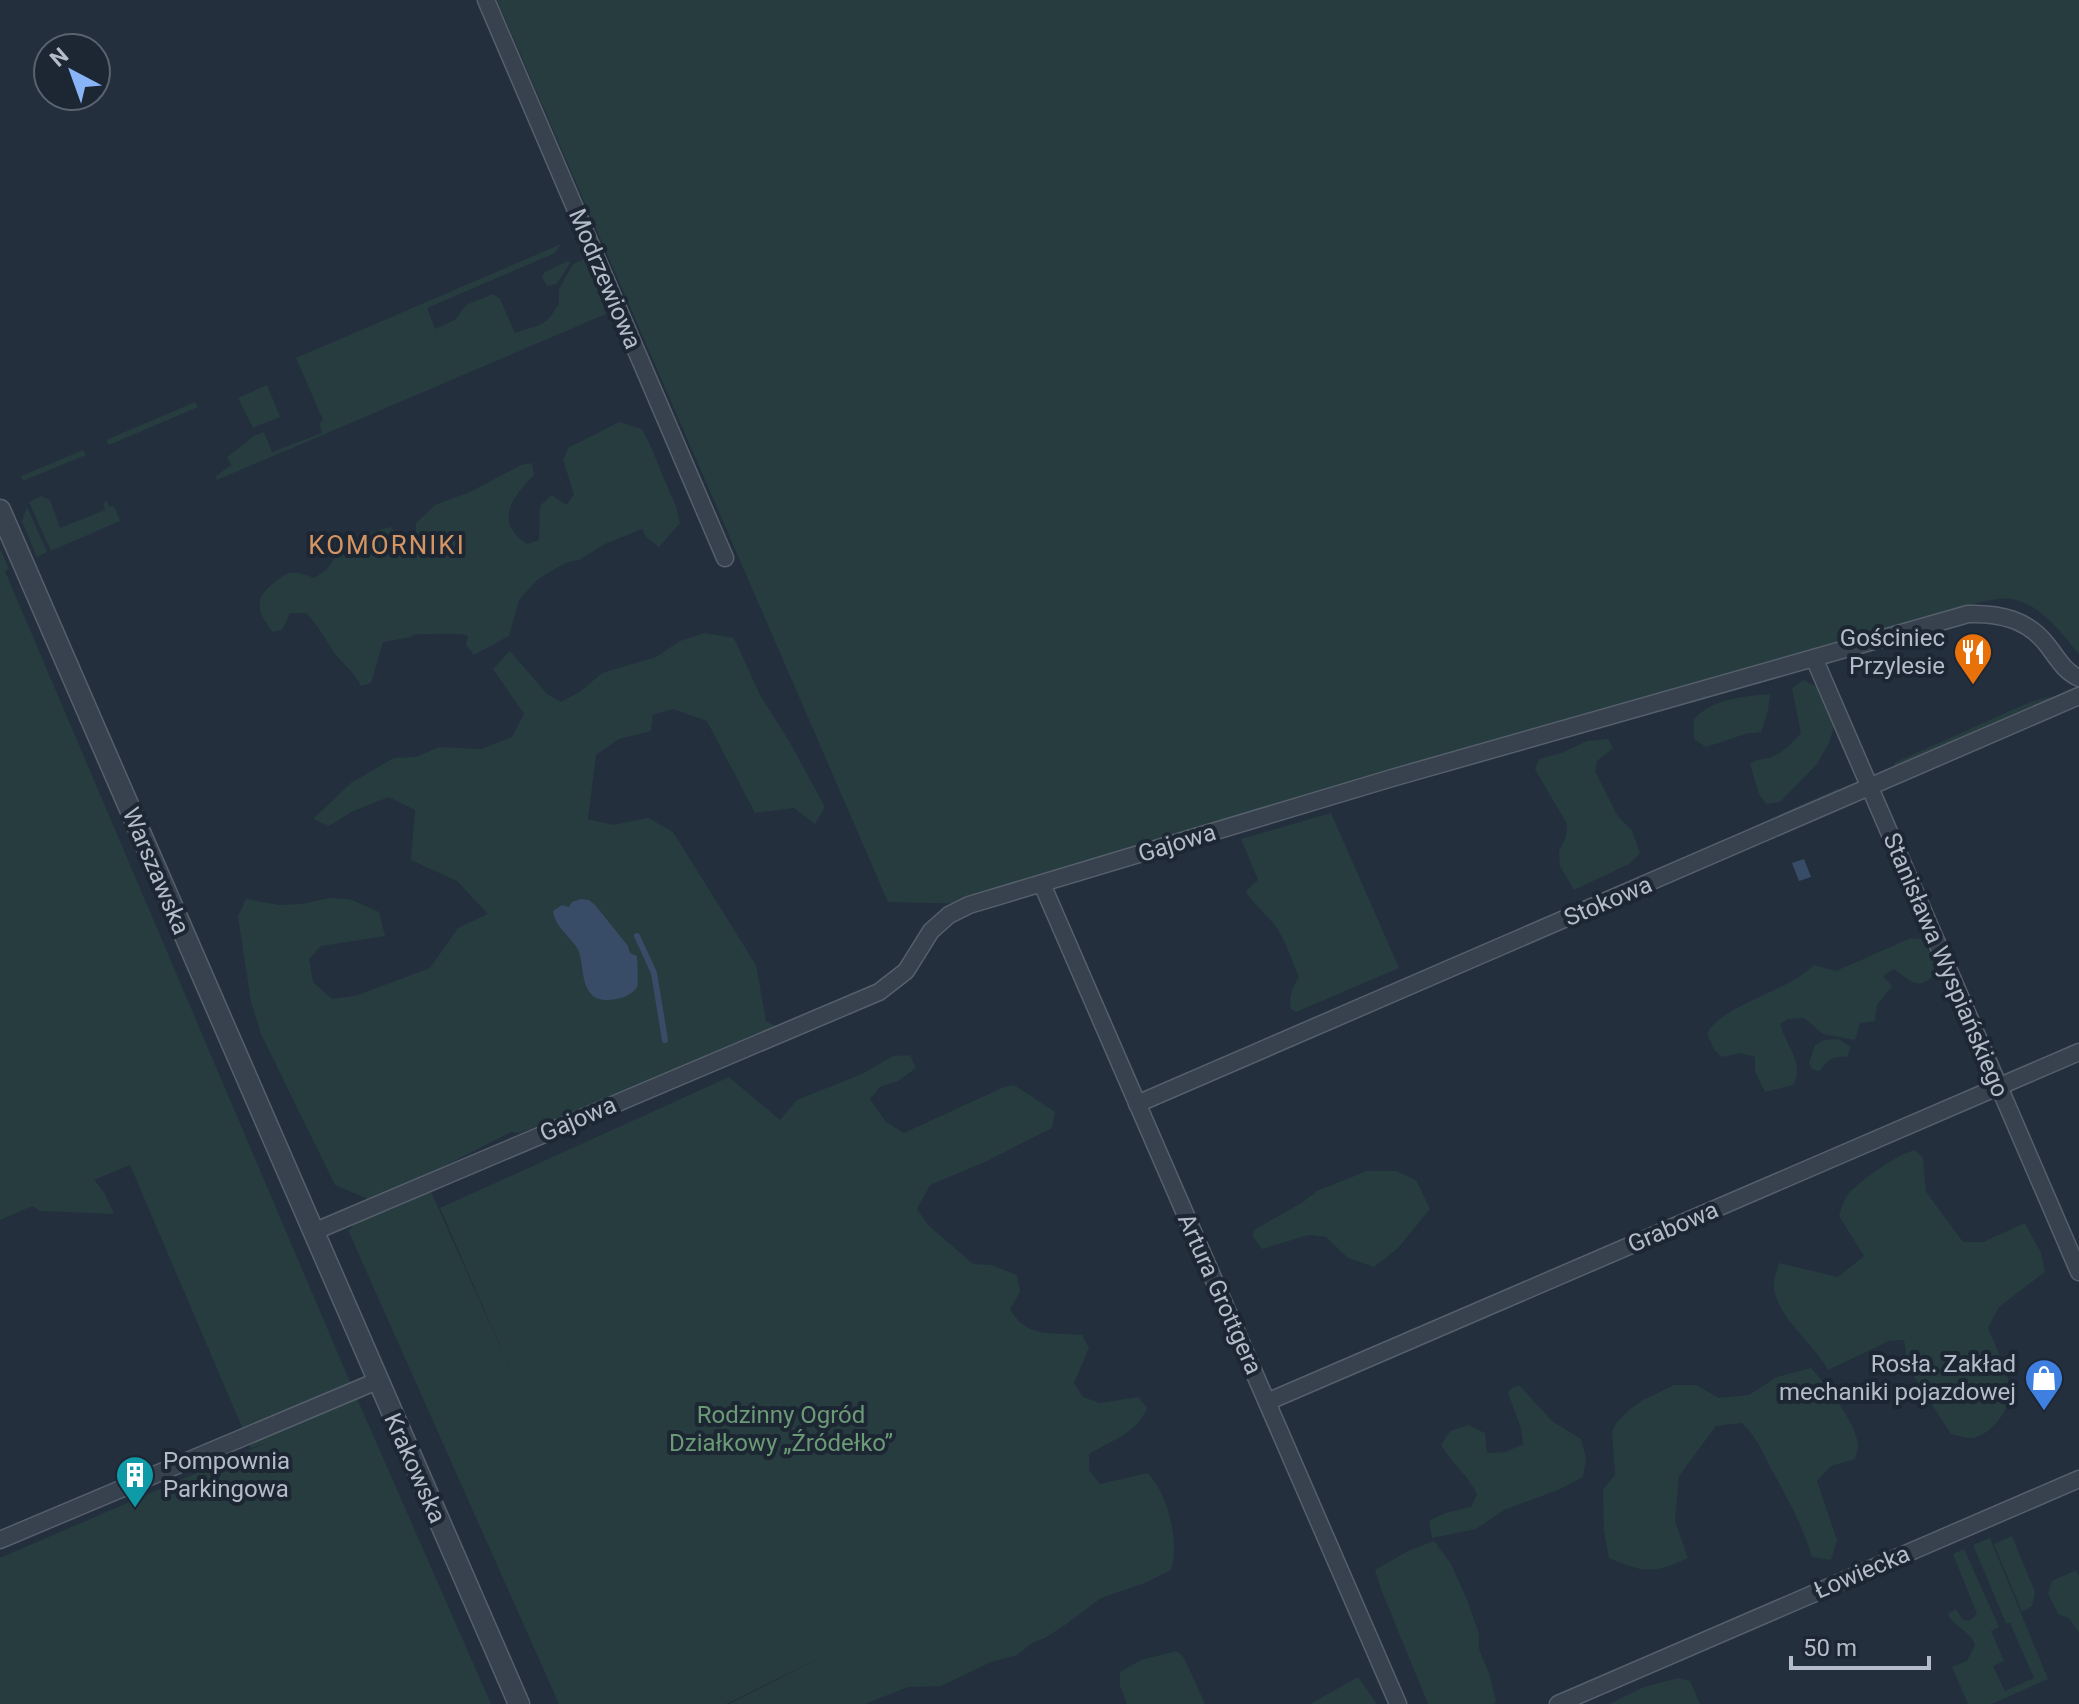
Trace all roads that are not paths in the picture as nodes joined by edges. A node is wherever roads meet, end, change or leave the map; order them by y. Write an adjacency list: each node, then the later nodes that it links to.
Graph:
1 (486, 0): 3 (street, Modrzewiowa)
2 (0, 510): 12 (street, Warszawska)
3 (725, 558)
4 (1814, 658): 5 (street, Gajowa); 7 (street, Stanisława Wyspiańskiego); 8 (street, Gajowa)
5 (2079, 678)
6 (2079, 696): 7 (street, Stokowa)
7 (1870, 788): 10 (street, Stanisława Wyspiańskiego); 11 (street, Stokowa)
8 (1042, 884): 11 (street, Artura Grottgera); 12 (street, Gajowa)
9 (2079, 1052): 10 (street, Grabowa)
10 (1999, 1087): 13 (street, Stanisława Wyspiańskiego); 15 (street, Grabowa)
11 (1137, 1104): 15 (street, Artura Grottgera)
12 (313, 1232): 14 (street, Krakowska)
13 (2079, 1272)
14 (377, 1381): 17 (street); 18 (street, Krakowska)
15 (1267, 1402): 19 (street, Artura Grottgera)
16 (2079, 1479): 20 (street, Łowiecka)
17 (0, 1540)
18 (519, 1704)
19 (1398, 1704)
20 (1558, 1704)

